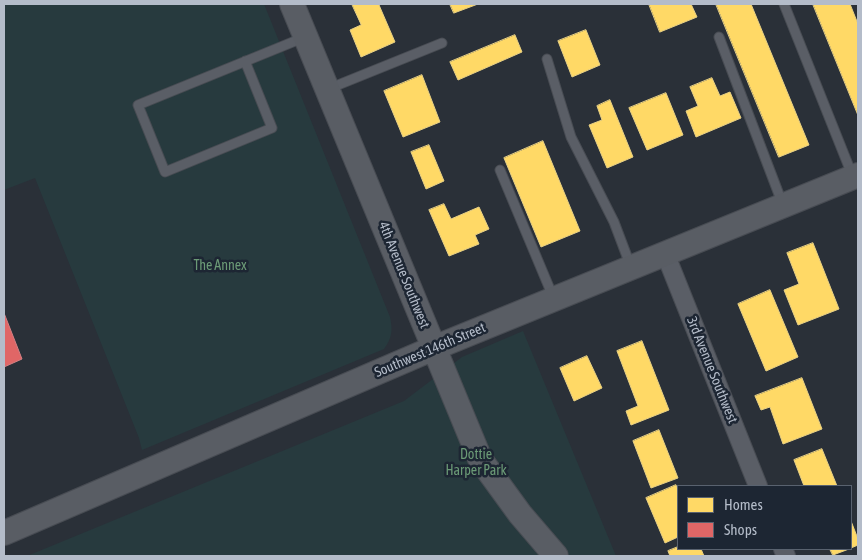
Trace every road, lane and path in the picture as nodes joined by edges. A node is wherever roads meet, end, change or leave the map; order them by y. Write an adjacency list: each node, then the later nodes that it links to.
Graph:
1 (292, 4): 3 (street, 4th Avenue Southwest)
2 (784, 4): 10 (lane)
3 (306, 36): 7 (lane); 8 (street, 4th Avenue Southwest)
4 (719, 37): 11 (lane)
5 (442, 43): 8 (lane)
6 (547, 59): 13 (lane)
7 (245, 61): 7 (lane)
8 (328, 90): 15 (street, 4th Avenue Southwest)
9 (500, 170): 14 (lane)
10 (856, 176): 11 (street, Southwest 146th Street)
11 (783, 205): 12 (street, Southwest 146th Street)
12 (665, 253): 13 (street, Southwest 146th Street); 16 (street, 3rd Avenue Southwest)
13 (632, 267): 14 (street, Southwest 146th Street)
14 (554, 299): 15 (street, Southwest 146th Street)
15 (434, 348): 17 (street, Southwest 146th Street); 18 (street, 4th Avenue Southwest)
16 (758, 485)
17 (4, 533)
18 (556, 556)

